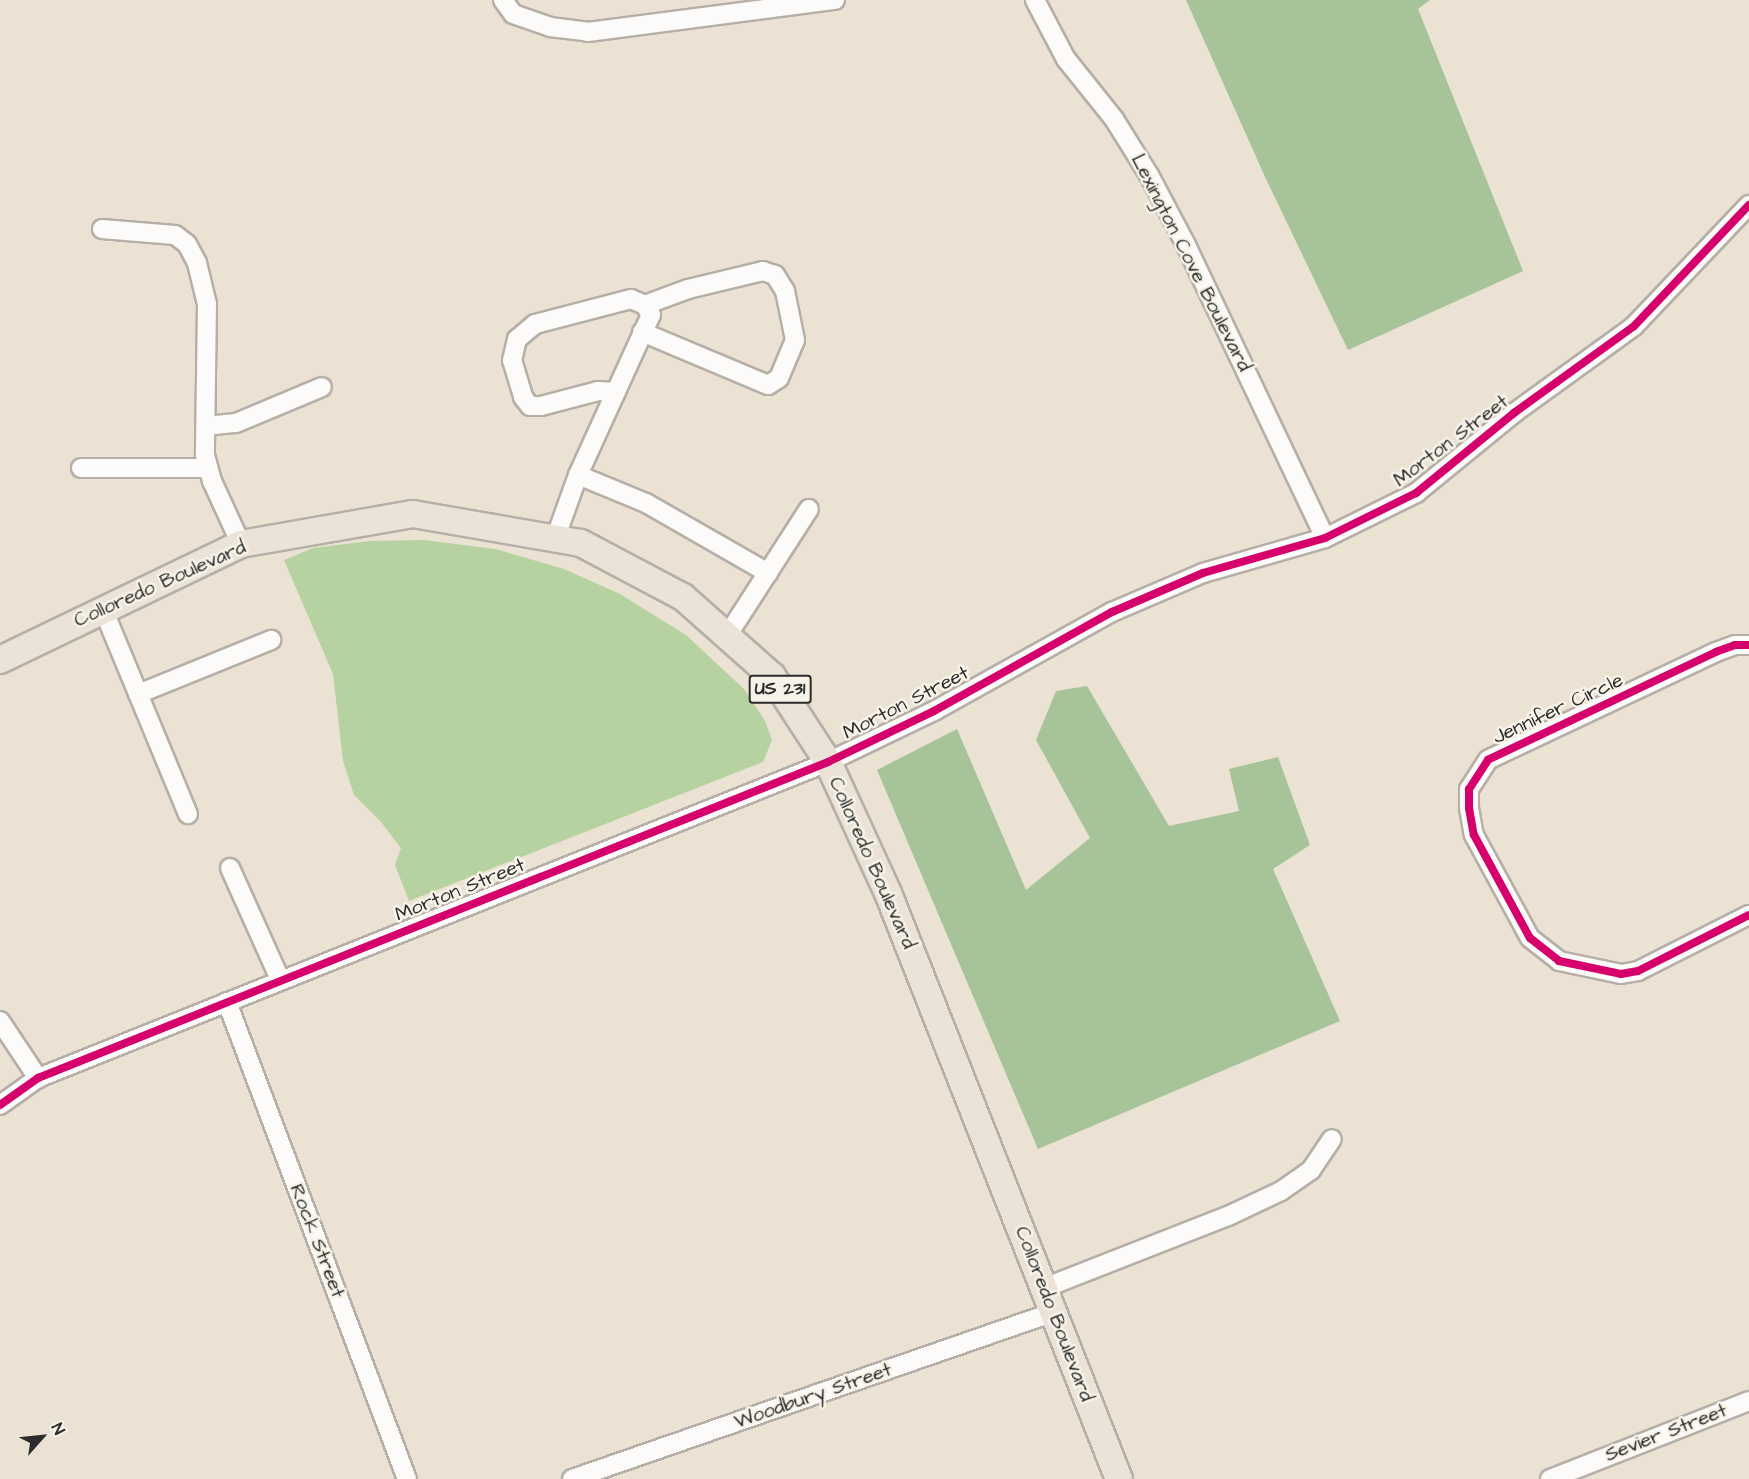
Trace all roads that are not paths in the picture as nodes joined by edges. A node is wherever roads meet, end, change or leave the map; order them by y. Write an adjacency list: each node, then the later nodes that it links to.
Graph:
1 (503, 0): 2 (street)
2 (835, 0)
3 (1035, 0): 16 (street, Lexington Cove Boulevard)
4 (1749, 205): 16 (street, Morton Street)
5 (102, 229): 10 (street)
6 (645, 305): 7 (street); 7 (street); 9 (street)
7 (642, 332): 9 (street)
8 (322, 387): 10 (street)
9 (616, 392): 13 (street)
10 (206, 426): 12 (street)
11 (81, 468): 12 (street)
12 (208, 468): 17 (street)
13 (578, 475): 15 (street); 18 (street)
14 (809, 508): 18 (street)
15 (555, 538): 17 (highway, Colloredo Boulevard / US 231); 20 (highway, Colloredo Boulevard / US 231)
16 (1325, 538): 25 (street, Morton Street)
17 (241, 544): 19 (highway, Colloredo Boulevard / US 231)
18 (768, 573): 20 (street)
19 (103, 609): 23 (highway, Colloredo Boulevard / US 231); 24 (street)
20 (728, 636): 25 (highway, Colloredo Boulevard / US 231)
21 (271, 640): 24 (street)
22 (1749, 645): 28 (street, Jennifer Circle)
23 (0, 660)
24 (138, 694): 26 (street)
25 (828, 762): 29 (street, Morton Street); 35 (highway, Colloredo Boulevard / US 231)
26 (188, 814)
27 (230, 868): 29 (street)
28 (1749, 915)
29 (280, 979): 30 (street, Morton Street)
30 (227, 1002): 32 (street, Morton Street); 38 (street, Rock Street)
31 (0, 1021): 32 (street)
32 (38, 1078): 33 (street, Morton Street)
33 (0, 1105)
34 (1332, 1139): 35 (street)
35 (1044, 1288): 36 (highway, Colloredo Boulevard / US 231)
36 (1054, 1312): 39 (street, Woodbury Street); 40 (highway, Colloredo Boulevard / US 231)
37 (1749, 1401): 41 (street, Sevier Street)
38 (407, 1479)
39 (572, 1479)
40 (1119, 1479)
41 (1550, 1479)

